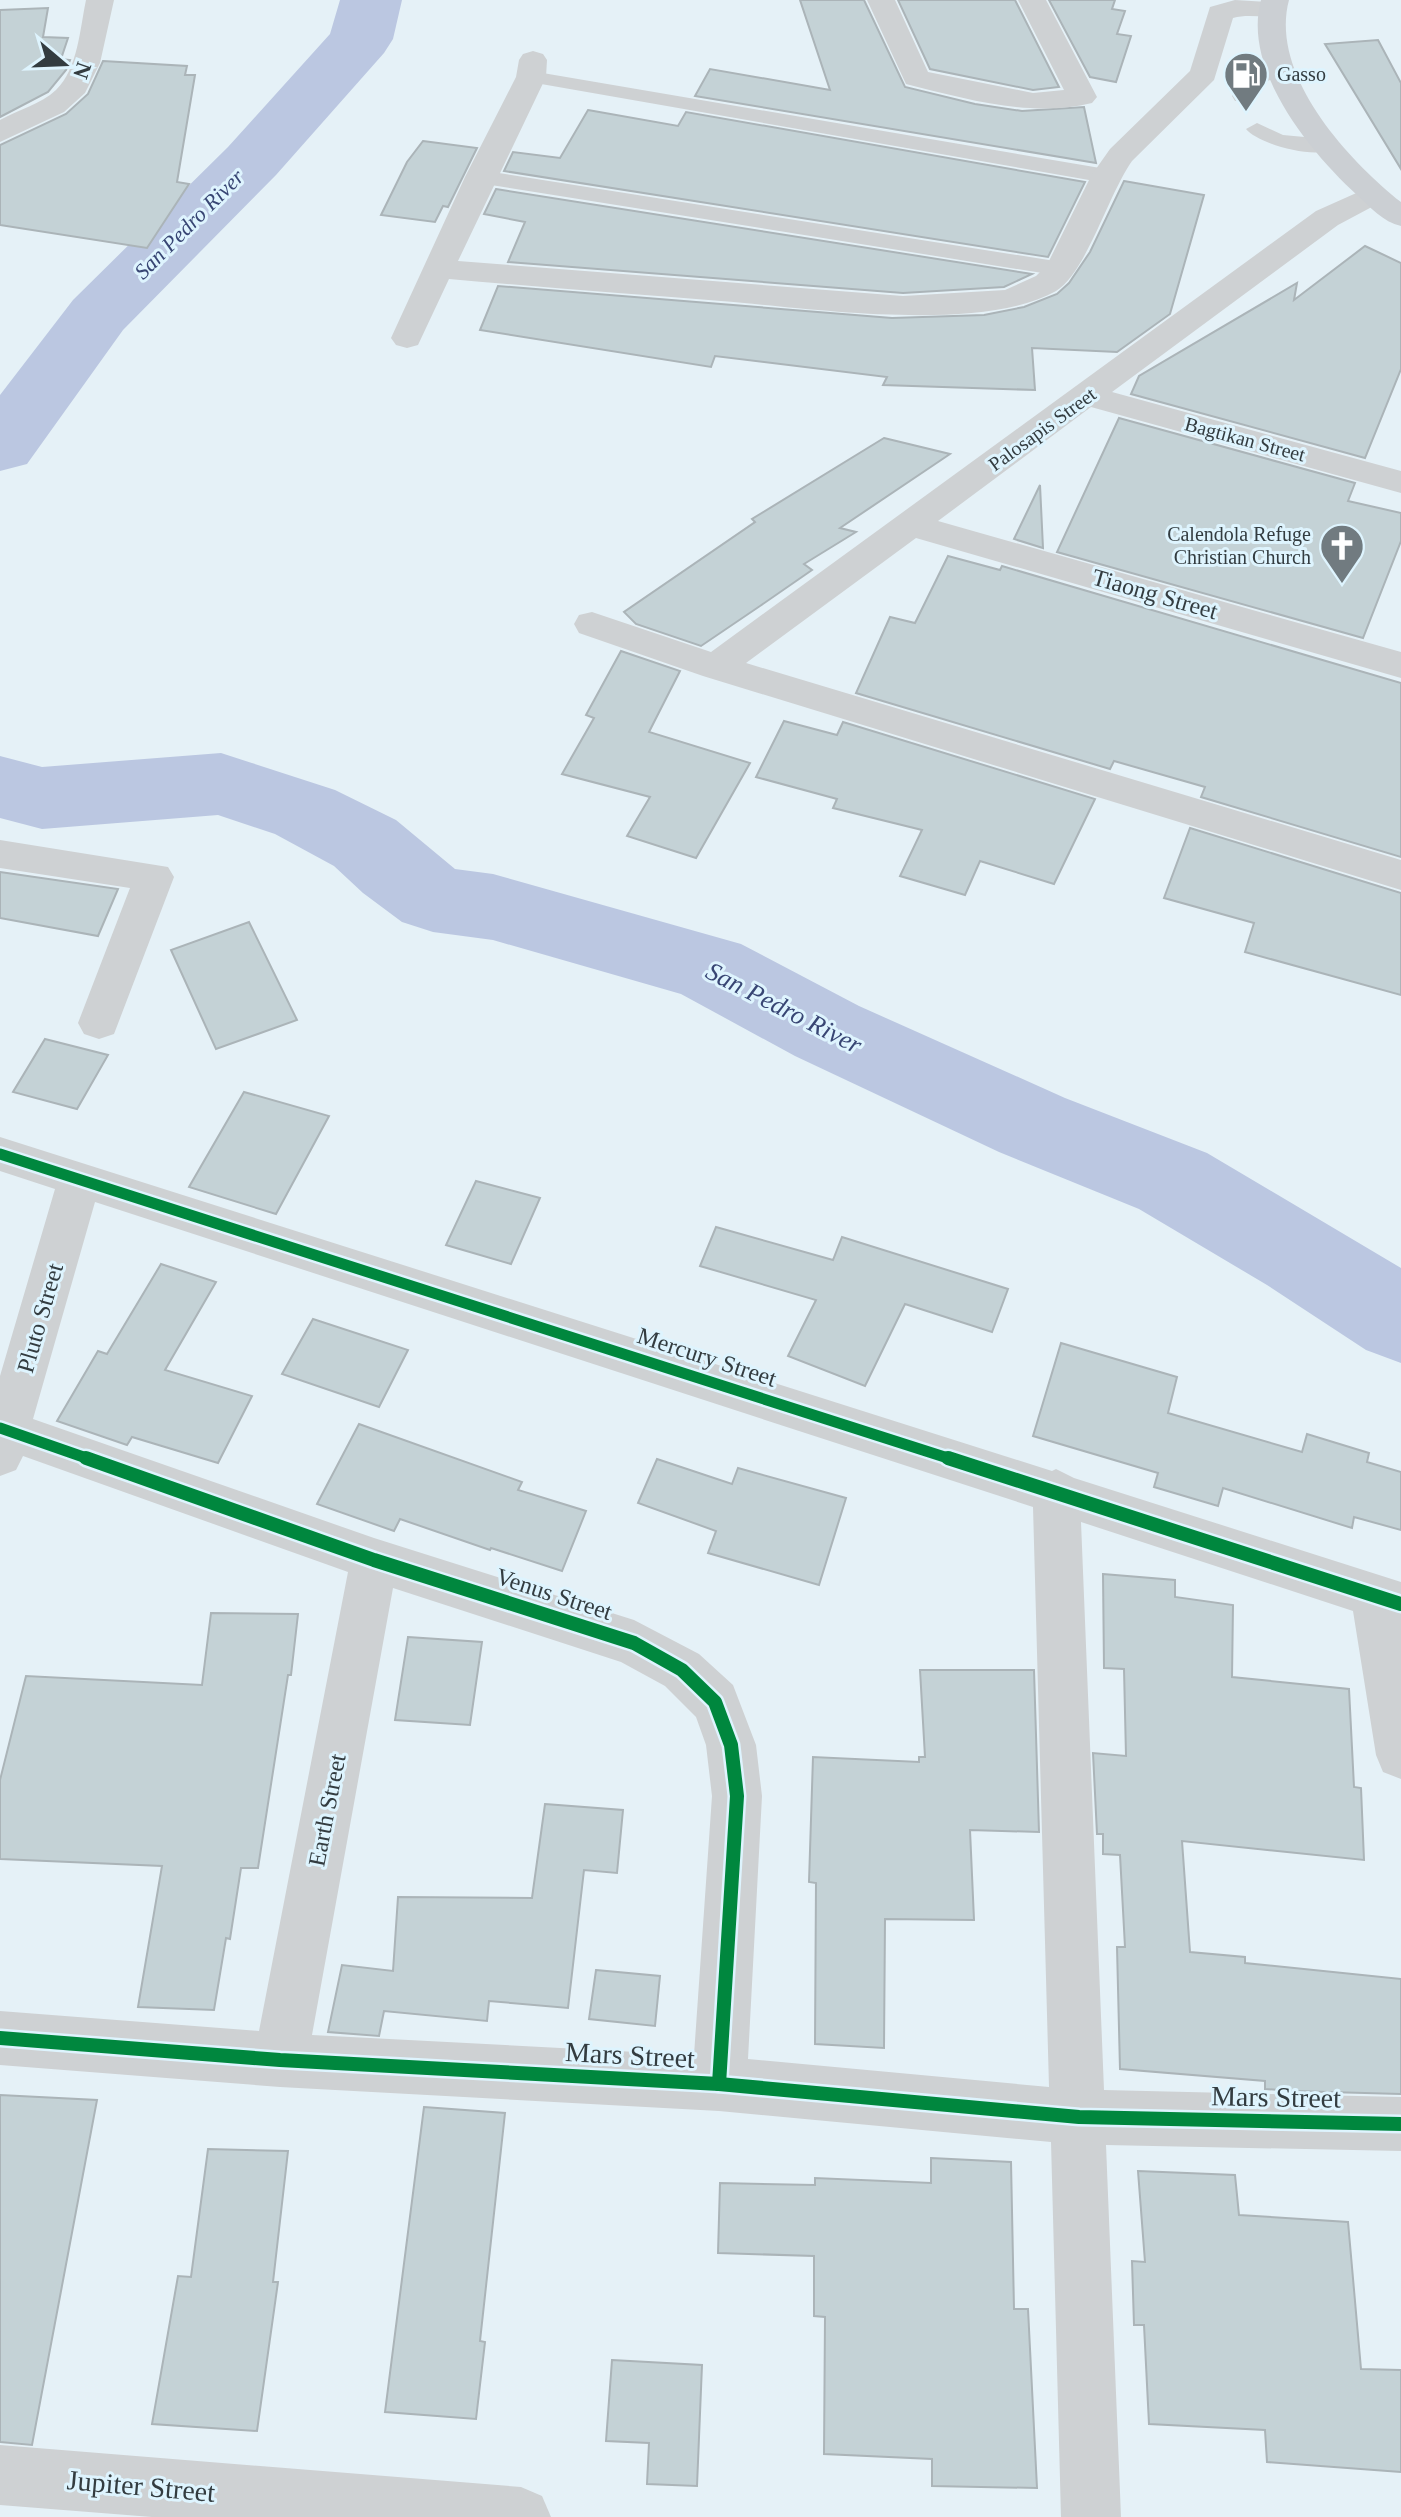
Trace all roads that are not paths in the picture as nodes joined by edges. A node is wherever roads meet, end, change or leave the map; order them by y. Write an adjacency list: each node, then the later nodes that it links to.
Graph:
1 (100, 0): 9 (street)
2 (881, 0): 3 (street)
3 (1032, 0)
4 (1274, 5): 6 (main road); 11 (street)
5 (532, 68): 11 (lane); 12 (street)
6 (1279, 70): 7 (lane); 10 (main road)
7 (1243, 96)
8 (1257, 129): 10 (lane)
9 (0, 133)
10 (1326, 146): 13 (main road)
11 (1106, 176): 16 (street)
12 (480, 177): 15 (street); 16 (lane)
13 (1372, 195): 14 (main road); 18 (street, Palosapis Street)
14 (1401, 217)
15 (439, 269): 16 (street); 17 (street)
16 (1061, 269)
17 (407, 338)
18 (1088, 396): 19 (street, Bagtikan Street); 20 (street, Palosapis Street)
19 (1401, 482)
20 (909, 524): 22 (street, Tiaong Street); 23 (street, Palosapis Street)
21 (592, 624): 23 (street)
22 (1401, 665)
23 (716, 667): 25 (street)
24 (0, 854): 26 (street)
25 (1401, 875)
26 (99, 1023)
27 (0, 1154): 28 (street, Mercury Street)
28 (79, 1181): 29 (street, Pluto Street); 30 (street, Mercury Street)
29 (2, 1438): 31 (street, Venus Street)
30 (1056, 1490): 32 (street, Mercury Street); 37 (street)
31 (374, 1560): 35 (street, Earth Street); 36 (street, Venus Street)
32 (1388, 1600): 33 (street)
33 (1401, 1755)
34 (0, 2038): 35 (street, Mars Street)
35 (280, 2060): 36 (street, Mars Street)
36 (719, 2084): 37 (street, Mars Street)
37 (1079, 2117): 38 (street, Mars Street); 41 (street)
38 (1401, 2124)
39 (0, 2475): 40 (street, Jupiter Street)
40 (521, 2517)
41 (1091, 2517)

